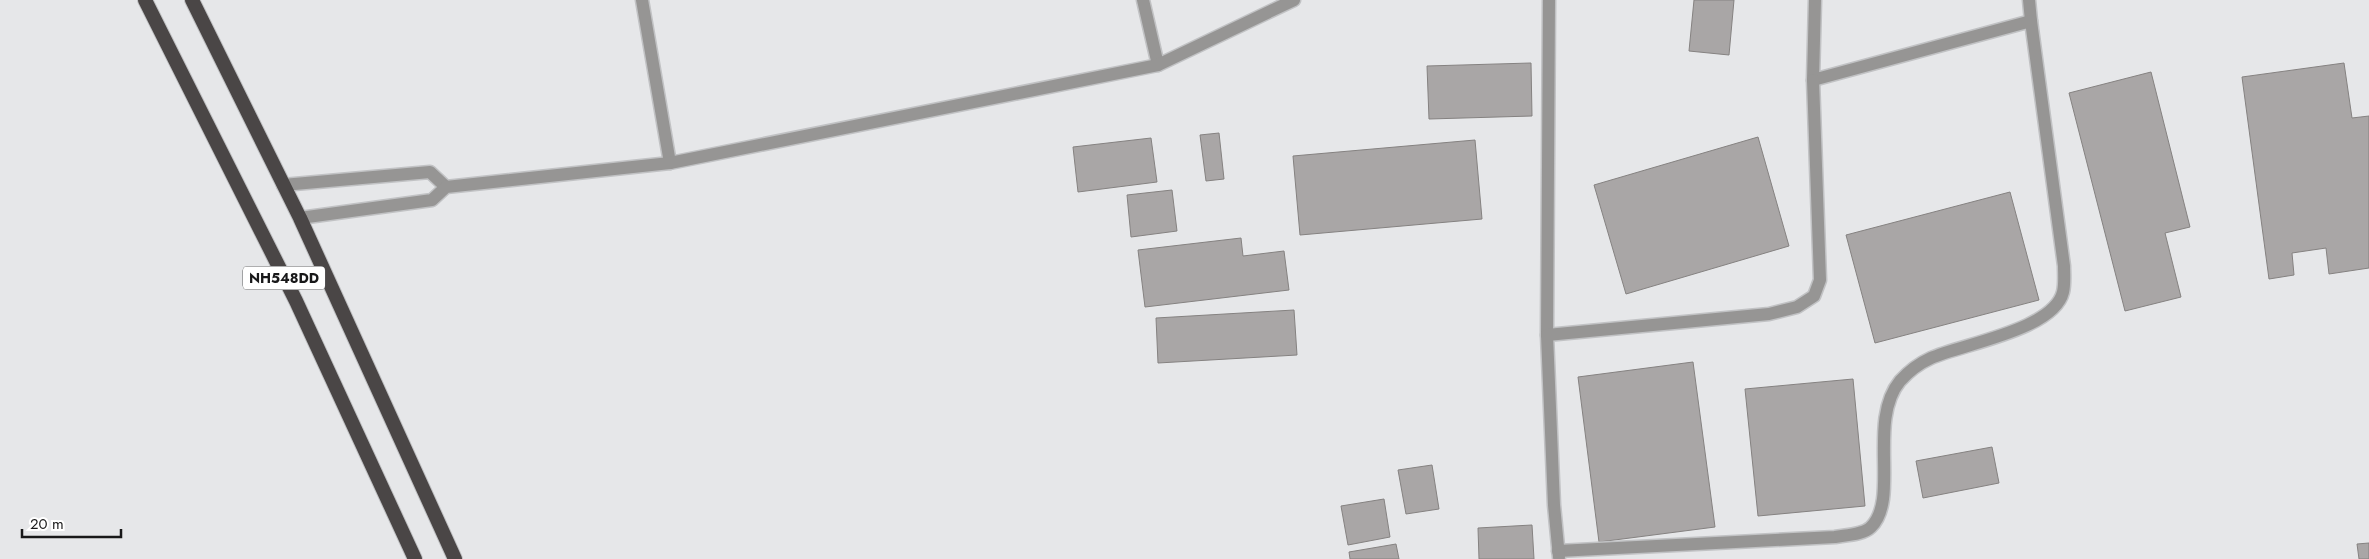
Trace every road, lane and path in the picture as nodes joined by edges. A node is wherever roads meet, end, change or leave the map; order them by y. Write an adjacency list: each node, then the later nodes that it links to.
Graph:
1 (146, 0): 18 (highway, NH548DD)
2 (192, 0): 13 (highway, NH548DD)
3 (642, 0): 12 (street)
4 (1143, 0): 10 (street)
5 (1294, 0): 10 (street)
6 (1549, 0): 16 (street)
7 (1814, 0): 11 (street)
8 (2029, 0): 9 (street)
9 (2031, 20): 11 (street); 17 (street)
10 (1158, 65): 12 (street)
11 (1813, 80): 16 (street)
12 (670, 163): 14 (street)
13 (284, 185): 14 (street); 15 (highway, NH548DD)
14 (446, 187): 15 (street)
15 (300, 218): 19 (highway, NH548DD)
16 (1547, 335): 17 (street)
17 (1559, 555)
18 (414, 559)
19 (455, 559)

